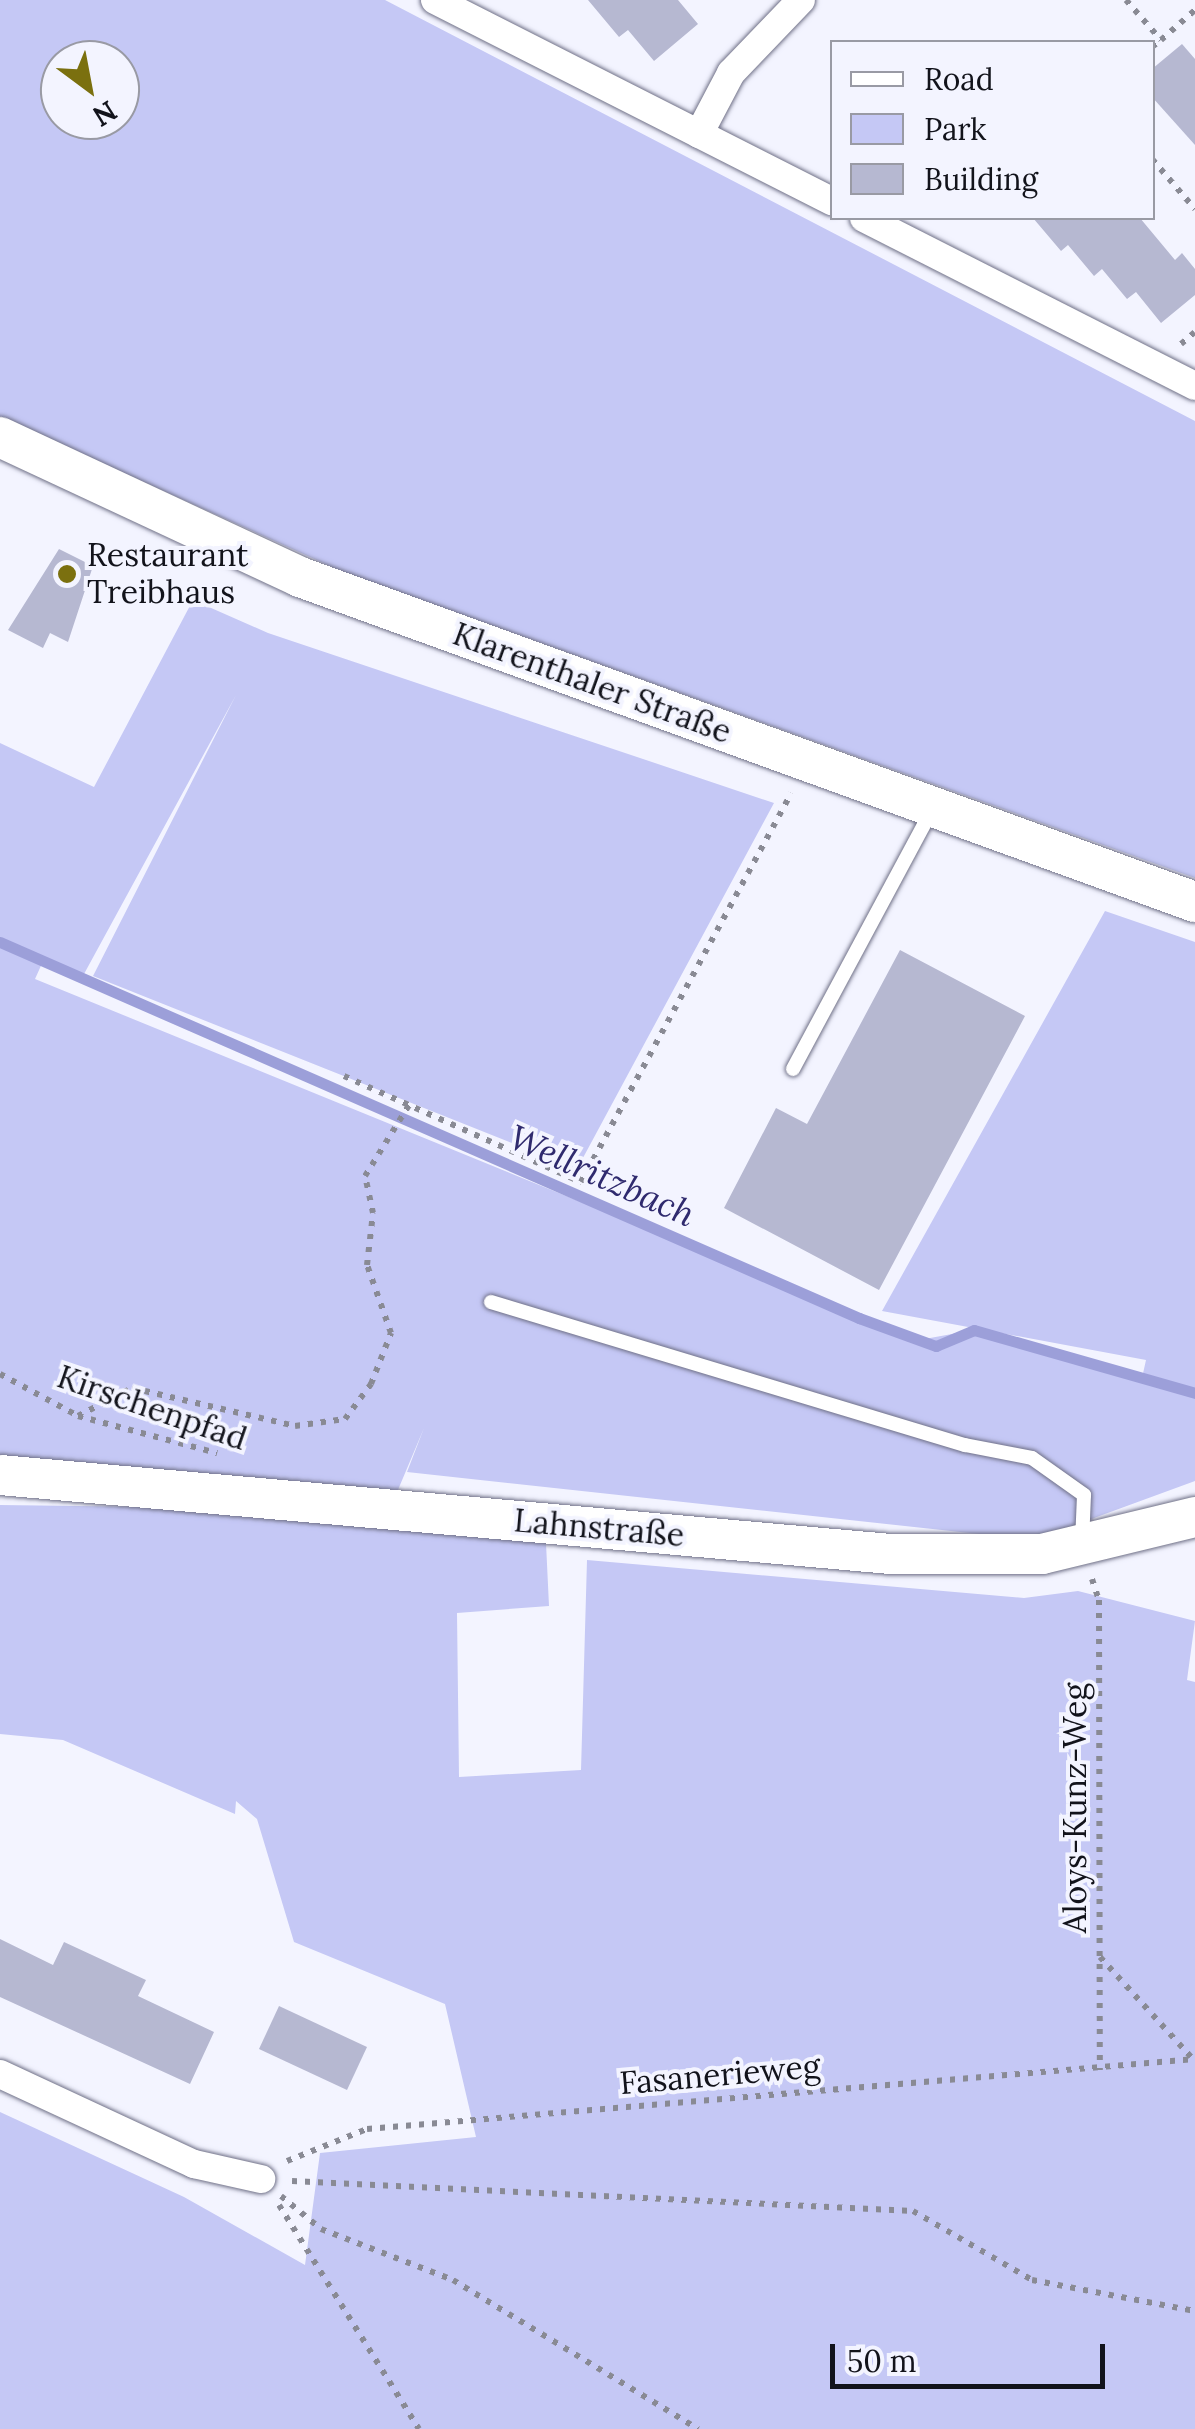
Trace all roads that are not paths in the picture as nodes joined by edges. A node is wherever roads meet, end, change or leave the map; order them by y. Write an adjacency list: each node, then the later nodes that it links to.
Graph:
1 (435, 0): 3 (street)
2 (801, 0): 3 (street)
3 (699, 134): 4 (street)
4 (830, 200)
5 (868, 220): 6 (street)
6 (1195, 386)
7 (0, 437): 8 (main road, Klarenthaler Straße)
8 (934, 807): 9 (main road, Klarenthaler Straße); 10 (lane)
9 (1195, 902)
10 (793, 1070)
11 (491, 1302): 14 (lane)
12 (0, 1475): 14 (main road, Lahnstraße)
13 (1195, 1517): 14 (main road, Lahnstraße)
14 (1082, 1549)
15 (0, 2074): 16 (street)
16 (261, 2179)

